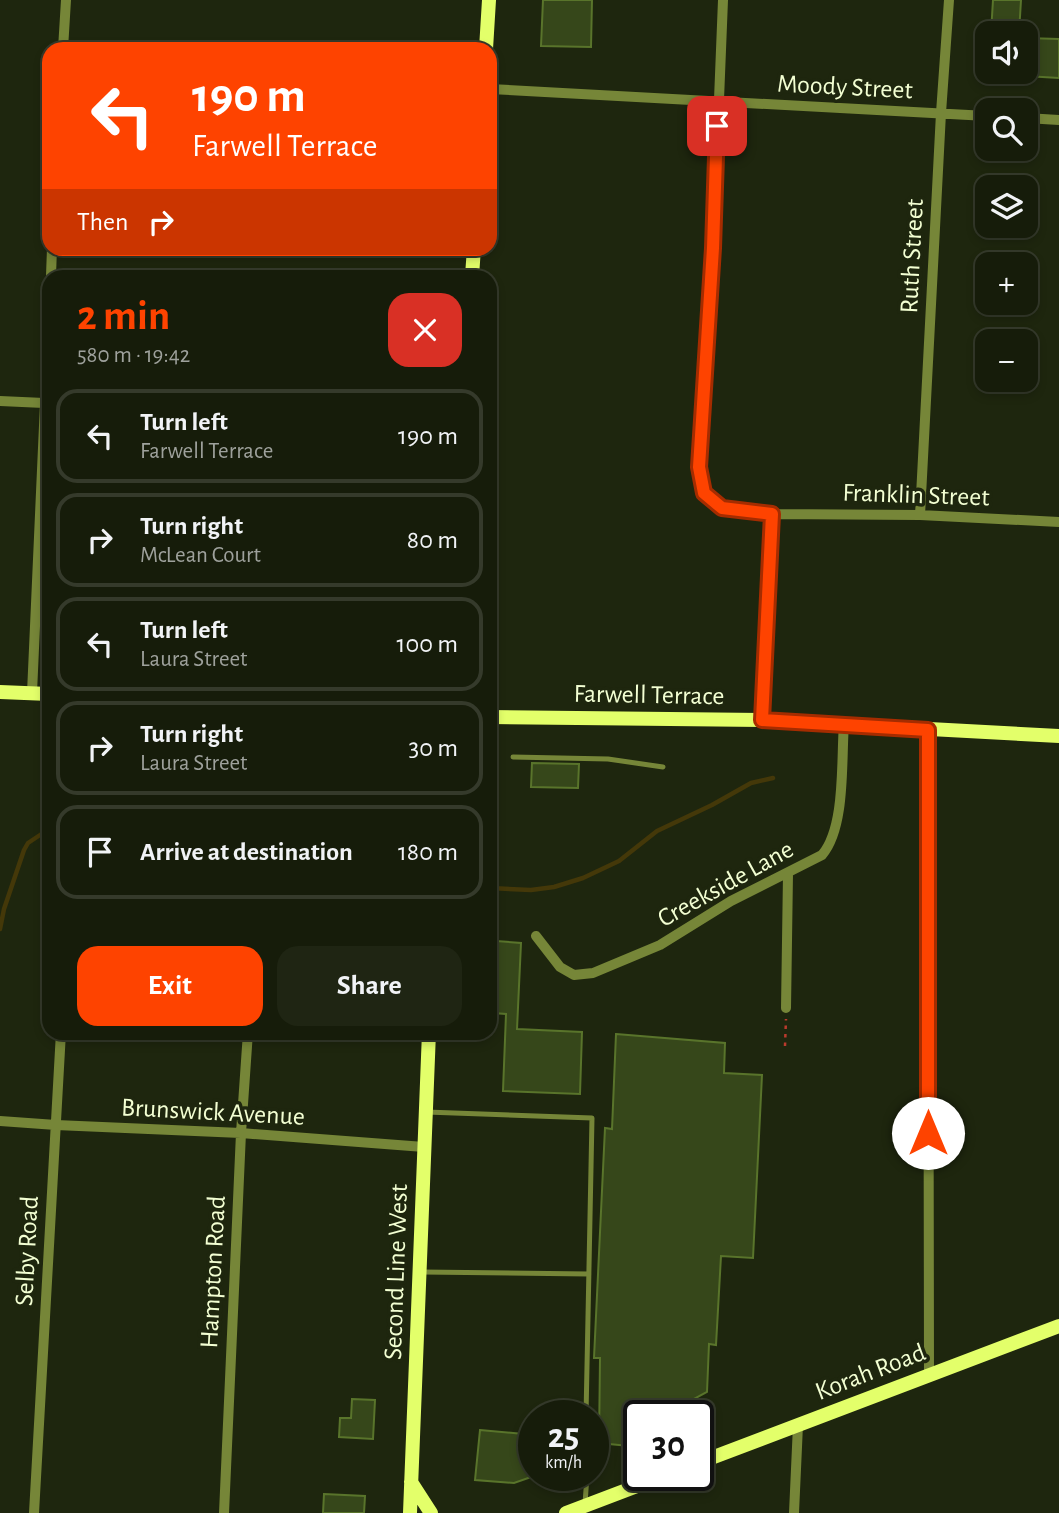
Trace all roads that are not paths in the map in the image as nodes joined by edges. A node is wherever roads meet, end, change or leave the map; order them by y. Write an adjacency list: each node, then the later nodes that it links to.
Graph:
1 (66, 0): 5 (street)
2 (489, 0): 6 (street)
3 (723, 0): 8 (street, Franklin Street)
4 (949, 0): 9 (street, Ruth Street)
5 (63, 42)
6 (486, 42)
7 (497, 89): 8 (street, Moody Street)
8 (718, 102): 9 (street, Moody Street); 16 (street, Franklin Street)
9 (941, 113): 10 (street, Moody Street); 17 (street, Ruth Street)
10 (975, 115)
11 (1038, 119): 12 (street)
12 (1059, 120)
13 (0, 401): 14 (street)
14 (42, 403)
15 (42, 451): 20 (street)
16 (772, 514): 17 (street, Franklin Street); 23 (street)
17 (920, 515): 18 (street, Franklin Street)
18 (1059, 522)
19 (0, 692): 20 (street)
20 (32, 693): 21 (street)
21 (42, 694)
22 (497, 717): 23 (street, Farwell Terrace)
23 (762, 720): 24 (street, Farwell Terrace)
24 (844, 724): 25 (street, Farwell Terrace); 29 (street, Creekside Lane)
25 (928, 730): 26 (street, Farwell Terrace); 43 (street)
26 (1059, 736)
27 (513, 757): 28 (lane)
28 (663, 767)
29 (788, 874): 30 (street, Creekside Lane); 31 (street)
30 (536, 936)
31 (786, 1008)
32 (61, 1040): 37 (street, Selby Road)
33 (247, 1040): 38 (street, Hampton Road)
34 (429, 1040): 35 (street, Second Line West)
35 (426, 1112): 39 (street, Second Line West); 41 (lane)
36 (0, 1121): 37 (street, Brunswick Avenue)
37 (56, 1125): 38 (street, Brunswick Avenue); 52 (street, Selby Road)
38 (241, 1133): 39 (street, Brunswick Avenue); 53 (street, Hampton Road)
39 (424, 1147): 40 (street, Second Line West)
40 (419, 1272): 41 (lane); 47 (street, Second Line West)
41 (589, 1274): 44 (lane)
42 (1059, 1326): 43 (street, Korah Road)
43 (929, 1375): 45 (street, Korah Road)
44 (586, 1400)
45 (798, 1425): 46 (street, Korah Road); 57 (street)
46 (714, 1457)
47 (411, 1482): 54 (street, Second Line West); 55 (street)
48 (585, 1491): 50 (lane)
49 (633, 1491): 51 (street)
50 (584, 1506): 51 (street); 56 (street)
51 (603, 1506)
52 (34, 1513)
53 (224, 1513)
54 (410, 1513)
55 (432, 1513)
56 (566, 1513)
57 (794, 1513)

